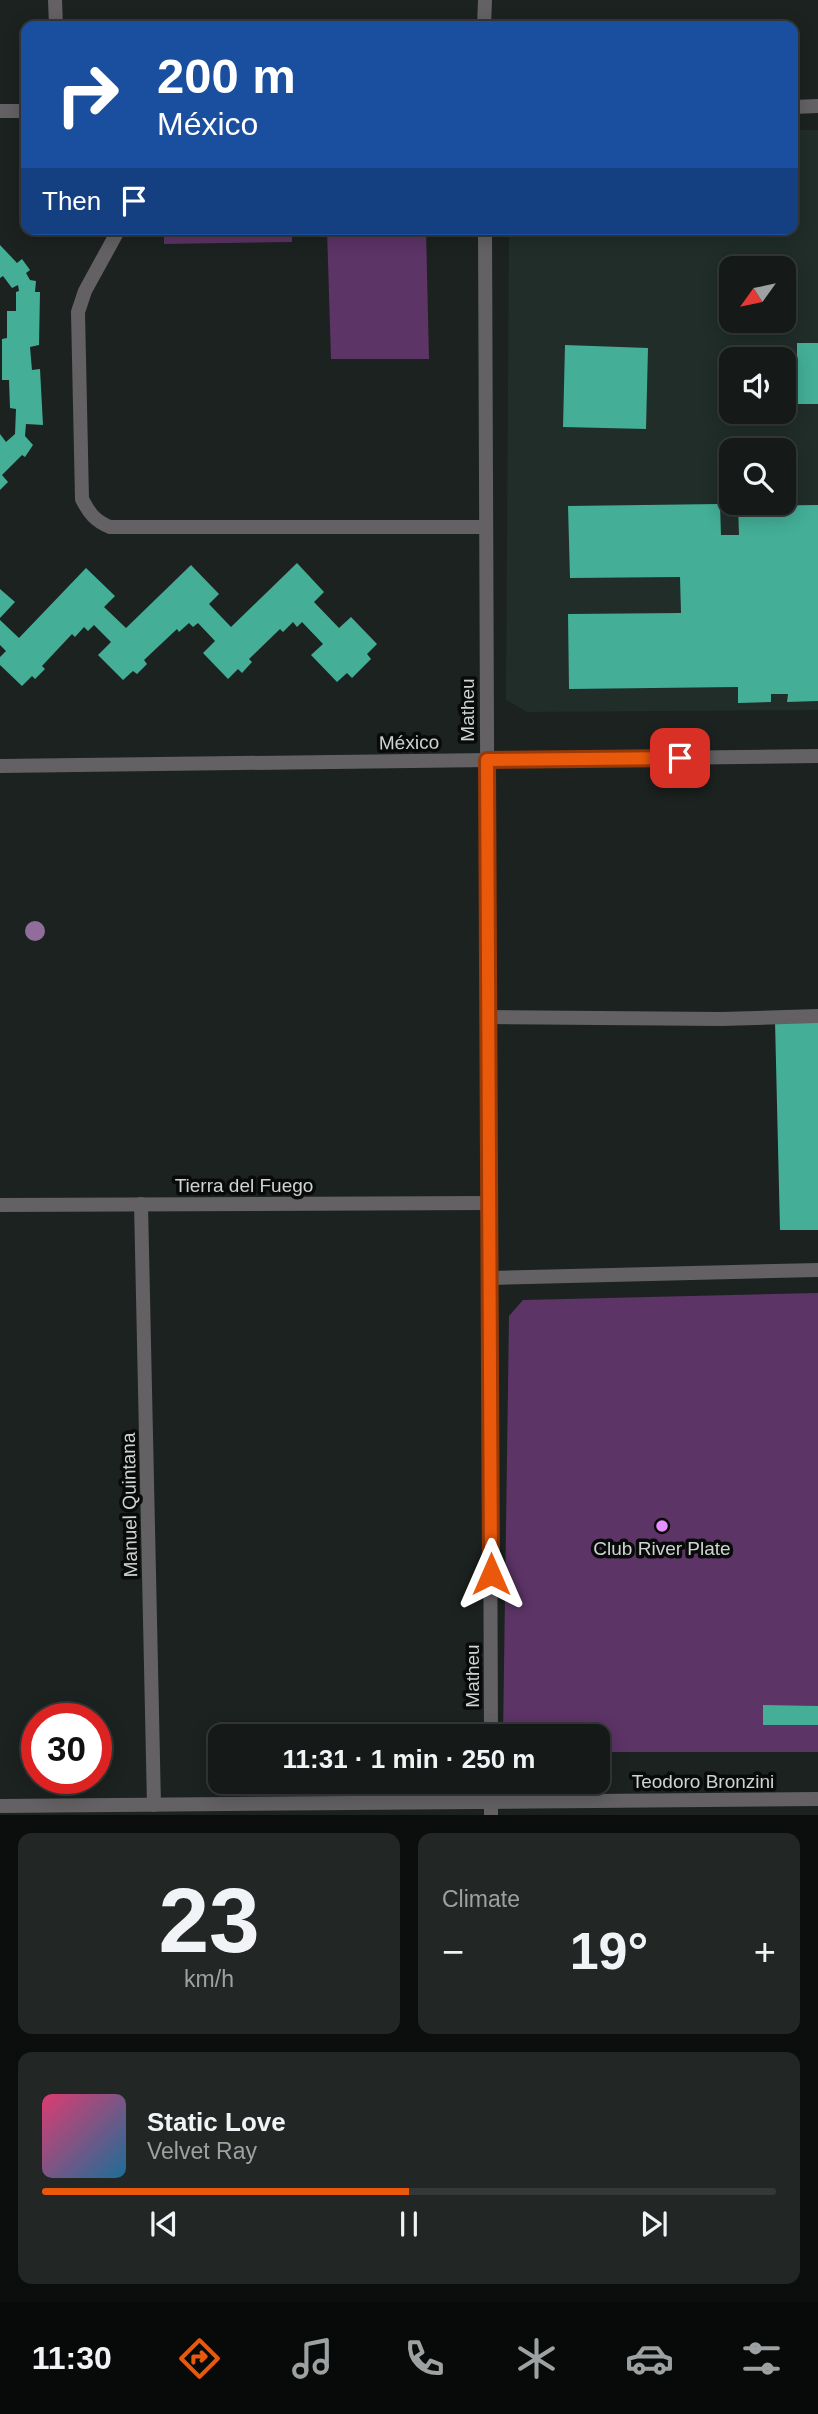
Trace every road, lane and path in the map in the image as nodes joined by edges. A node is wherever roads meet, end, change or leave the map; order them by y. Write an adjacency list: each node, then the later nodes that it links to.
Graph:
1 (55, 0): 3 (street)
2 (485, 0): 4 (street)
3 (56, 21)
4 (484, 21)
5 (818, 106): 6 (street)
6 (798, 107)
7 (0, 111): 8 (street)
8 (21, 111)
9 (116, 235): 11 (street)
10 (485, 235): 11 (street, Matheu)
11 (486, 527): 13 (street, Matheu)
12 (818, 756): 13 (street, México)
13 (487, 760): 14 (street, México); 16 (street, Matheu)
14 (0, 766)
15 (818, 1016): 16 (street)
16 (488, 1017): 17 (street, Matheu)
17 (489, 1203): 18 (street, Tierra del Fuego); 21 (street, Matheu)
18 (141, 1204): 19 (street, Tierra del Fuego); 24 (street, Manuel Quintana)
19 (0, 1205)
20 (818, 1270): 21 (street)
21 (490, 1278): 22 (street, Matheu)
22 (491, 1724)
23 (818, 1799): 26 (street, Teodoro Bronzini)
24 (154, 1805): 26 (street, Teodoro Bronzini); 27 (street, Teodoro Bronzini)
25 (0, 1806): 27 (street, Teodoro Bronzini)
26 (491, 1809)
27 (28, 1811)

